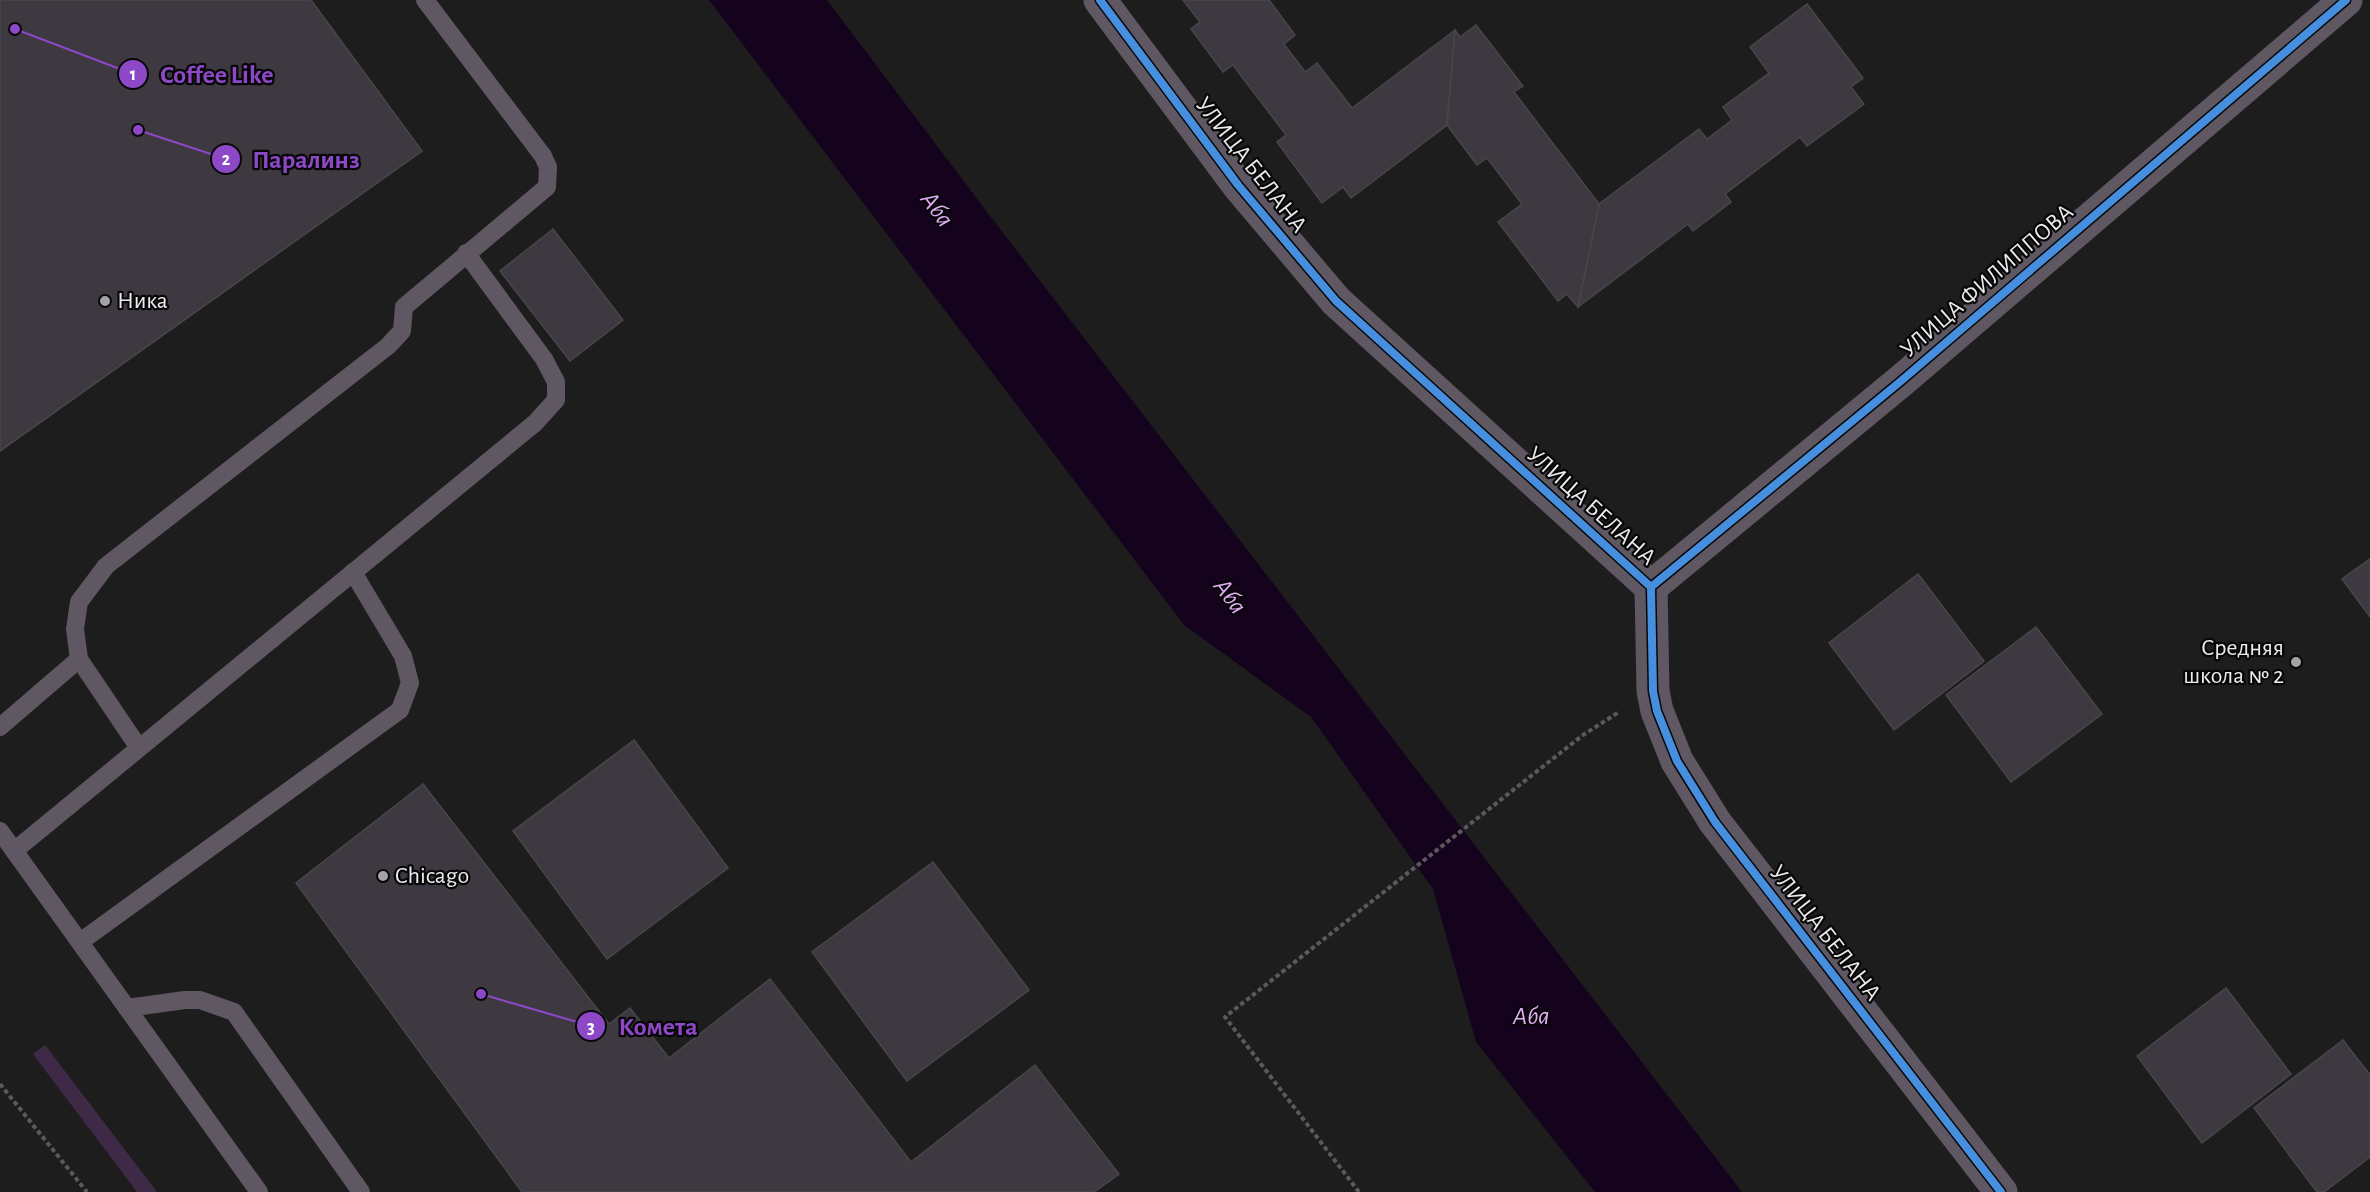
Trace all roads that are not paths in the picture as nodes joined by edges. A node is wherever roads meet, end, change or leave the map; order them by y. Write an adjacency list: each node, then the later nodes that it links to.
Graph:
1 (426, 0): 4 (lane)
2 (1100, 0): 6 (street, УЛИЦА БЕЛАНА)
3 (2346, 0): 6 (street, УЛИЦА ФИЛИППОВА)
4 (466, 252): 5 (lane); 7 (lane)
5 (353, 572): 9 (lane); 12 (lane)
6 (1651, 587): 16 (street, УЛИЦА БЕЛАНА)
7 (79, 659): 8 (lane); 9 (lane)
8 (0, 727)
9 (140, 748): 11 (lane)
10 (0, 831): 11 (lane)
11 (14, 851): 12 (lane)
12 (80, 942): 13 (lane)
13 (127, 1008): 14 (lane); 15 (lane)
14 (259, 1192)
15 (361, 1192)
16 (2001, 1192)

